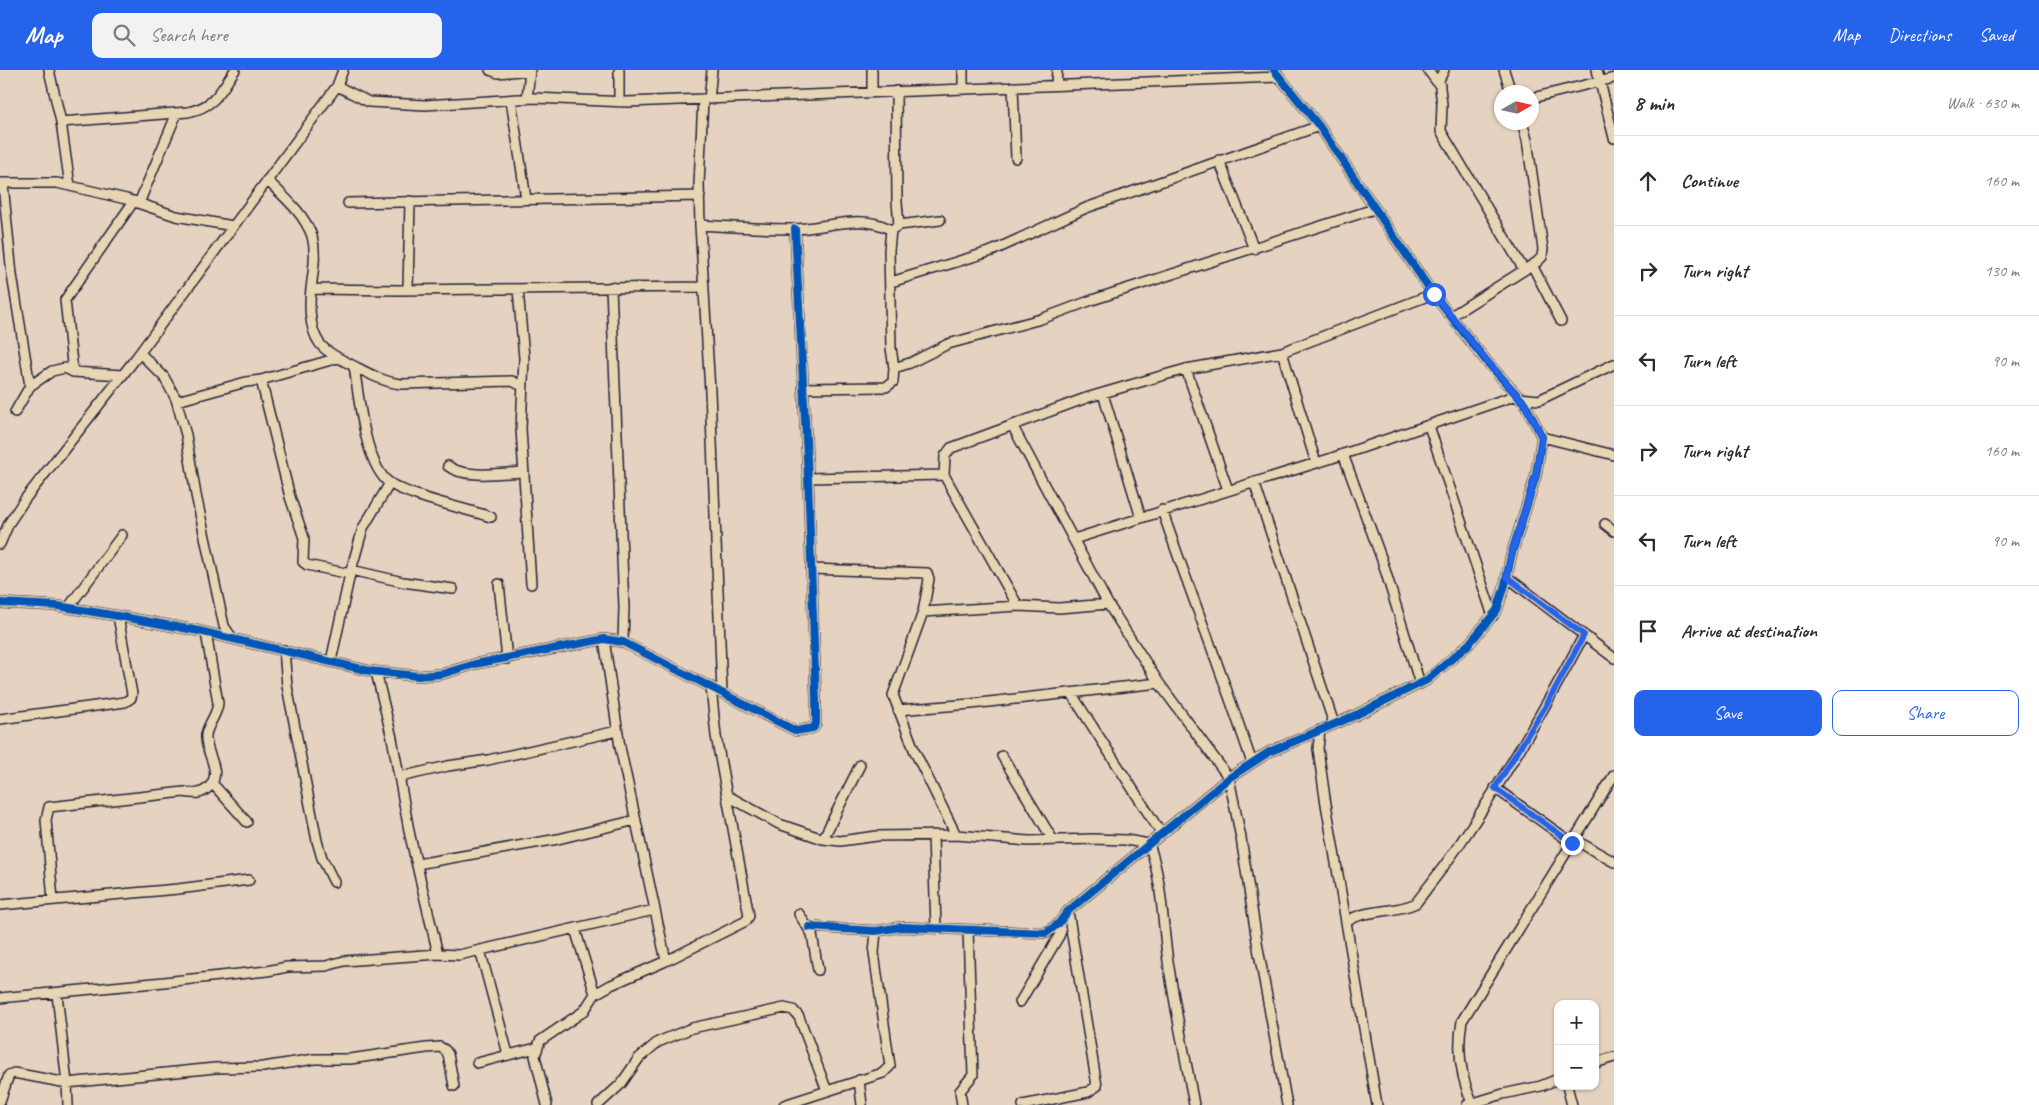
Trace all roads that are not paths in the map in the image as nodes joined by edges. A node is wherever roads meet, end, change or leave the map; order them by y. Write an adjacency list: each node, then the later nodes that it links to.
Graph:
1 (49, 70): 31 (street)
2 (235, 70): 30 (street)
3 (343, 70): 19 (street)
4 (490, 70): 26 (street)
5 (619, 70): 29 (street)
6 (712, 70): 27 (street)
7 (872, 70): 23 (street)
8 (963, 70): 22 (street)
9 (1057, 70): 17 (street)
10 (1428, 70): 20 (street)
11 (1444, 70): 20 (street)
12 (1504, 70): 18 (street)
13 (1597, 70): 16 (street)
14 (1277, 74): 17 (street); 32 (street)
15 (1614, 78): 16 (street)
16 (1599, 82): 25 (street); 34 (street)
17 (1056, 85): 21 (street)
18 (1509, 85)
19 (337, 86): 28 (street); 37 (street)
20 (1440, 86): 52 (street)
21 (1013, 87): 22 (street); 35 (street)
22 (963, 88): 24 (street)
23 (872, 91): 24 (street); 27 (street)
24 (896, 91): 49 (street)
25 (1539, 96)
26 (527, 98): 28 (street); 29 (street)
27 (706, 99): 29 (street); 40 (street)
28 (511, 100): 41 (street)
29 (619, 102)
30 (177, 113): 31 (street); 43 (street)
31 (61, 122): 39 (street)
32 (1319, 126): 36 (street); 45 (street)
33 (1524, 130): 52 (street)
34 (1614, 138)
35 (1016, 158)
36 (1219, 160): 51 (street); 53 (street)
37 (267, 180): 48 (street); 56 (street)
38 (1, 183): 39 (street); 74 (street)
39 (70, 186): 43 (street)
40 (700, 196): 41 (street); 47 (street)
41 (526, 199): 42 (street)
42 (410, 201): 44 (street); 58 (street)
43 (136, 202): 48 (street); 69 (street)
44 (348, 203)
45 (1374, 209): 51 (street); 59 (street)
46 (940, 220): 49 (street)
47 (700, 225): 50 (street); 55 (street)
48 (233, 226): 63 (street)
49 (895, 227): 50 (street); 53 (street)
50 (794, 229): 76 (street)
51 (1254, 249): 67 (street)
52 (1528, 268): 60 (street); 61 (street)
53 (891, 282): 67 (street)
54 (611, 287): 55 (street); 57 (street); 122 (street)
55 (704, 287): 131 (street)
56 (311, 289): 58 (street); 64 (street)
57 (518, 289): 58 (street); 70 (street)
58 (408, 290)
59 (1434, 294): 60 (street); 62 (street)
60 (1451, 316): 78 (street)
61 (1561, 321)
62 (1282, 352): 68 (street); 88 (street)
63 (140, 353): 71 (street); 79 (street)
64 (338, 358): 66 (street); 72 (street)
65 (1614, 364): 80 (street)
66 (354, 366): 73 (street); 94 (street)
67 (894, 368): 76 (street)
68 (1186, 369): 77 (street); 95 (street)
69 (73, 372): 71 (street); 74 (street)
70 (523, 374): 73 (street); 75 (street)
71 (123, 375): 103 (street)
72 (261, 380): 79 (street); 105 (street)
73 (512, 381): 75 (street)
74 (30, 386): 81 (street)
75 (522, 386): 90 (street)
76 (802, 388): 92 (street)
77 (1103, 394): 83 (street); 98 (street)
78 (1518, 396): 80 (street); 82 (street); 84 (street)
79 (177, 400): 117 (street)
80 (1539, 400): 82 (street)
81 (15, 412)
82 (1533, 418): 85 (street)
83 (1012, 425): 91 (street); 102 (street)
84 (1429, 426): 86 (street); 116 (street)
85 (1542, 437): 87 (street); 106 (street)
86 (1343, 454): 88 (street); 129 (street)
87 (1614, 455)
88 (1316, 463): 93 (street)
89 (448, 466): 90 (street)
90 (524, 472): 108 (street)
91 (944, 475): 92 (street); 112 (street)
92 (808, 478): 104 (street)
93 (1254, 482): 95 (street); 135 (street)
94 (390, 483): 97 (street); 105 (street)
95 (1228, 490): 96 (street)
96 (1162, 510): 98 (street); 141 (street)
97 (491, 517)
98 (1141, 518): 102 (street)
99 (1605, 524): 100 (street)
100 (1614, 531)
101 (122, 535): 113 (street)
102 (1074, 539): 111 (street)
103 (0, 544)
104 (811, 569): 114 (street); 131 (street)
105 (351, 572): 109 (street); 126 (street)
106 (1507, 577): 116 (street); 119 (street)
107 (499, 584): 125 (street)
108 (531, 584)
109 (454, 589)
110 (0, 603): 113 (street)
111 (1108, 604): 112 (street); 128 (street)
112 (1018, 606): 114 (street)
113 (68, 608): 115 (street)
114 (923, 612): 133 (street)
115 (118, 616): 118 (street); 134 (street)
116 (1493, 616): 129 (street)
117 (224, 626): 118 (street); 120 (street)
118 (211, 634): 120 (street); 146 (street)
119 (1584, 635): 124 (street); 147 (street)
120 (232, 638): 123 (street)
121 (604, 639): 122 (street); 125 (street); 137 (street)
122 (623, 642): 130 (street)
123 (284, 650): 126 (street); 161 (street)
124 (1614, 658)
125 (507, 659): 127 (street)
126 (331, 661): 127 (street)
127 (376, 672): 144 (street)
128 (1159, 683): 132 (street); 145 (street)
129 (1420, 684): 135 (street)
130 (712, 687): 131 (street); 148 (street)
131 (722, 692)
132 (1071, 693): 133 (street); 151 (street)
133 (898, 710): 152 (street)
134 (0, 719)
135 (1334, 724): 136 (street)
136 (1320, 730): 138 (street); 139 (street)
137 (617, 731): 144 (street); 149 (street)
138 (1306, 736): 139 (street); 141 (street)
139 (1318, 749): 164 (street)
140 (1002, 756): 155 (street)
141 (1252, 763): 145 (street)
142 (860, 765): 154 (street)
143 (1614, 775): 156 (street)
144 (400, 777): 159 (street)
145 (1229, 778): 151 (street); 205 (street)
146 (212, 782): 150 (street); 162 (street)
147 (1495, 788): 156 (street); 168 (street)
148 (728, 796): 154 (street); 178 (street)
149 (636, 820): 159 (street); 165 (street)
150 (247, 822)
151 (1162, 833): 157 (street)
152 (956, 835): 153 (street); 155 (street)
153 (933, 836): 154 (street); 172 (street)
154 (823, 839)
155 (1053, 840): 157 (street)
156 (1574, 842): 158 (street); 196 (street)
157 (1150, 844): 166 (street); 204 (street)
158 (1614, 862)
159 (417, 864): 177 (street)
160 (249, 880): 162 (street)
161 (334, 882)
162 (53, 900): 163 (street)
163 (0, 905)
164 (1344, 909): 168 (street); 169 (street)
165 (654, 910): 173 (street); 178 (street)
166 (1068, 911): 170 (street); 203 (street)
167 (799, 914): 171 (street)
168 (1354, 916): 169 (street)
169 (1346, 922): 206 (street)
170 (1059, 923): 174 (street); 183 (street)
171 (809, 927): 175 (street); 179 (street)
172 (936, 928): 174 (street); 175 (street)
173 (575, 929): 176 (street); 181 (street)
174 (968, 930): 202 (street)
175 (876, 931): 189 (street)
176 (480, 950): 177 (street); 185 (street)
177 (438, 954): 180 (street)
178 (666, 962): 181 (street)
179 (818, 970)
180 (57, 994): 182 (street); 191 (street)
181 (595, 994): 184 (street)
182 (0, 998)
183 (1020, 1002)
184 (536, 1048): 185 (street); 198 (street)
185 (508, 1054): 188 (street)
186 (1614, 1057): 187 (street)
187 (1599, 1062)
188 (477, 1063)
189 (860, 1080): 194 (street); 201 (street)
190 (1554, 1081): 196 (street)
191 (67, 1083): 192 (street); 195 (street); 197 (street)
192 (454, 1086)
193 (1568, 1090): 207 (street)
194 (827, 1091): 199 (street); 200 (street)
195 (0, 1101)
196 (1470, 1104)
197 (68, 1105)
198 (547, 1105)
199 (598, 1105)
200 (784, 1105)
201 (862, 1105)
202 (962, 1105)
203 (1022, 1105)
204 (1194, 1105)
205 (1287, 1105)
206 (1377, 1105)
207 (1572, 1105)

